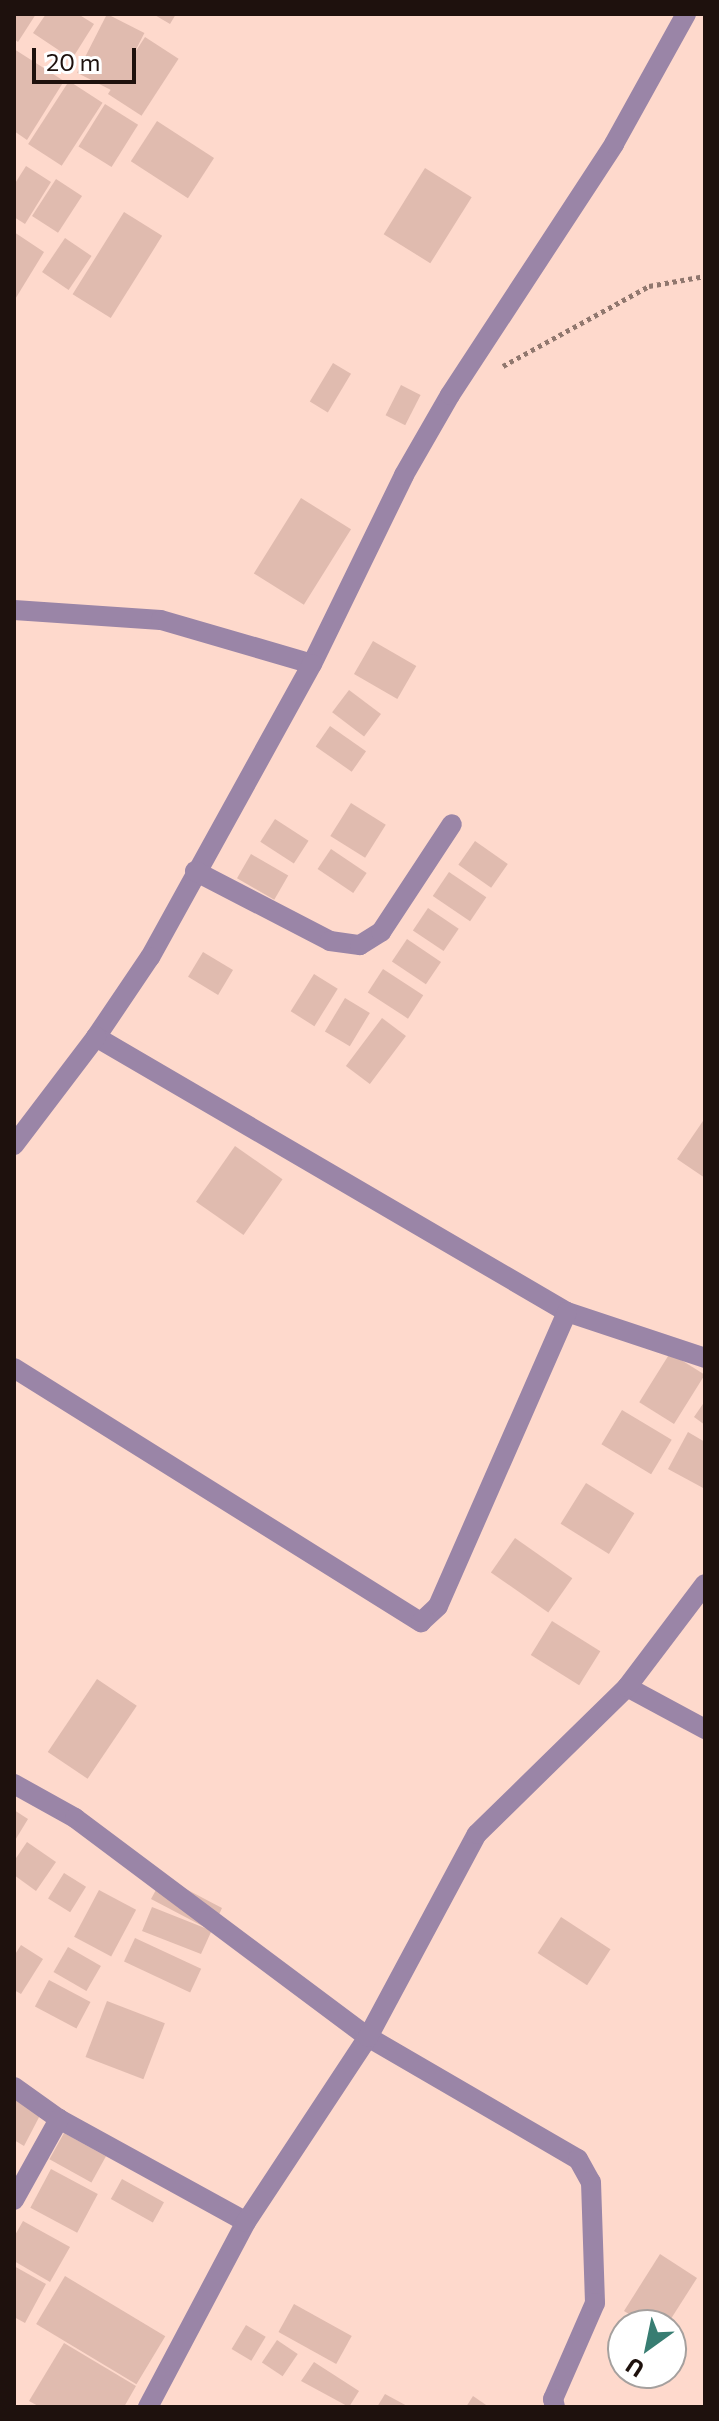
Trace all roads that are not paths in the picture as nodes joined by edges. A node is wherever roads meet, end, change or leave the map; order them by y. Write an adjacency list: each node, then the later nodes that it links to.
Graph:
1 (686, 14): 3 (street)
2 (14, 610): 3 (street)
3 (312, 664): 5 (street)
4 (452, 824): 5 (street)
5 (195, 871): 6 (street)
6 (96, 1037): 7 (street); 8 (street)
7 (14, 1145)
8 (567, 1312): 9 (street); 10 (street)
9 (705, 1358)
10 (14, 1368)
11 (705, 1584): 12 (street)
12 (627, 1687): 13 (street); 15 (street)
13 (705, 1729)
14 (14, 1784): 15 (street)
15 (368, 2037): 19 (street); 21 (street)
16 (14, 2087): 17 (street)
17 (59, 2119): 18 (street); 19 (street)
18 (14, 2200)
19 (246, 2222): 20 (street)
20 (148, 2407)
21 (555, 2407)

